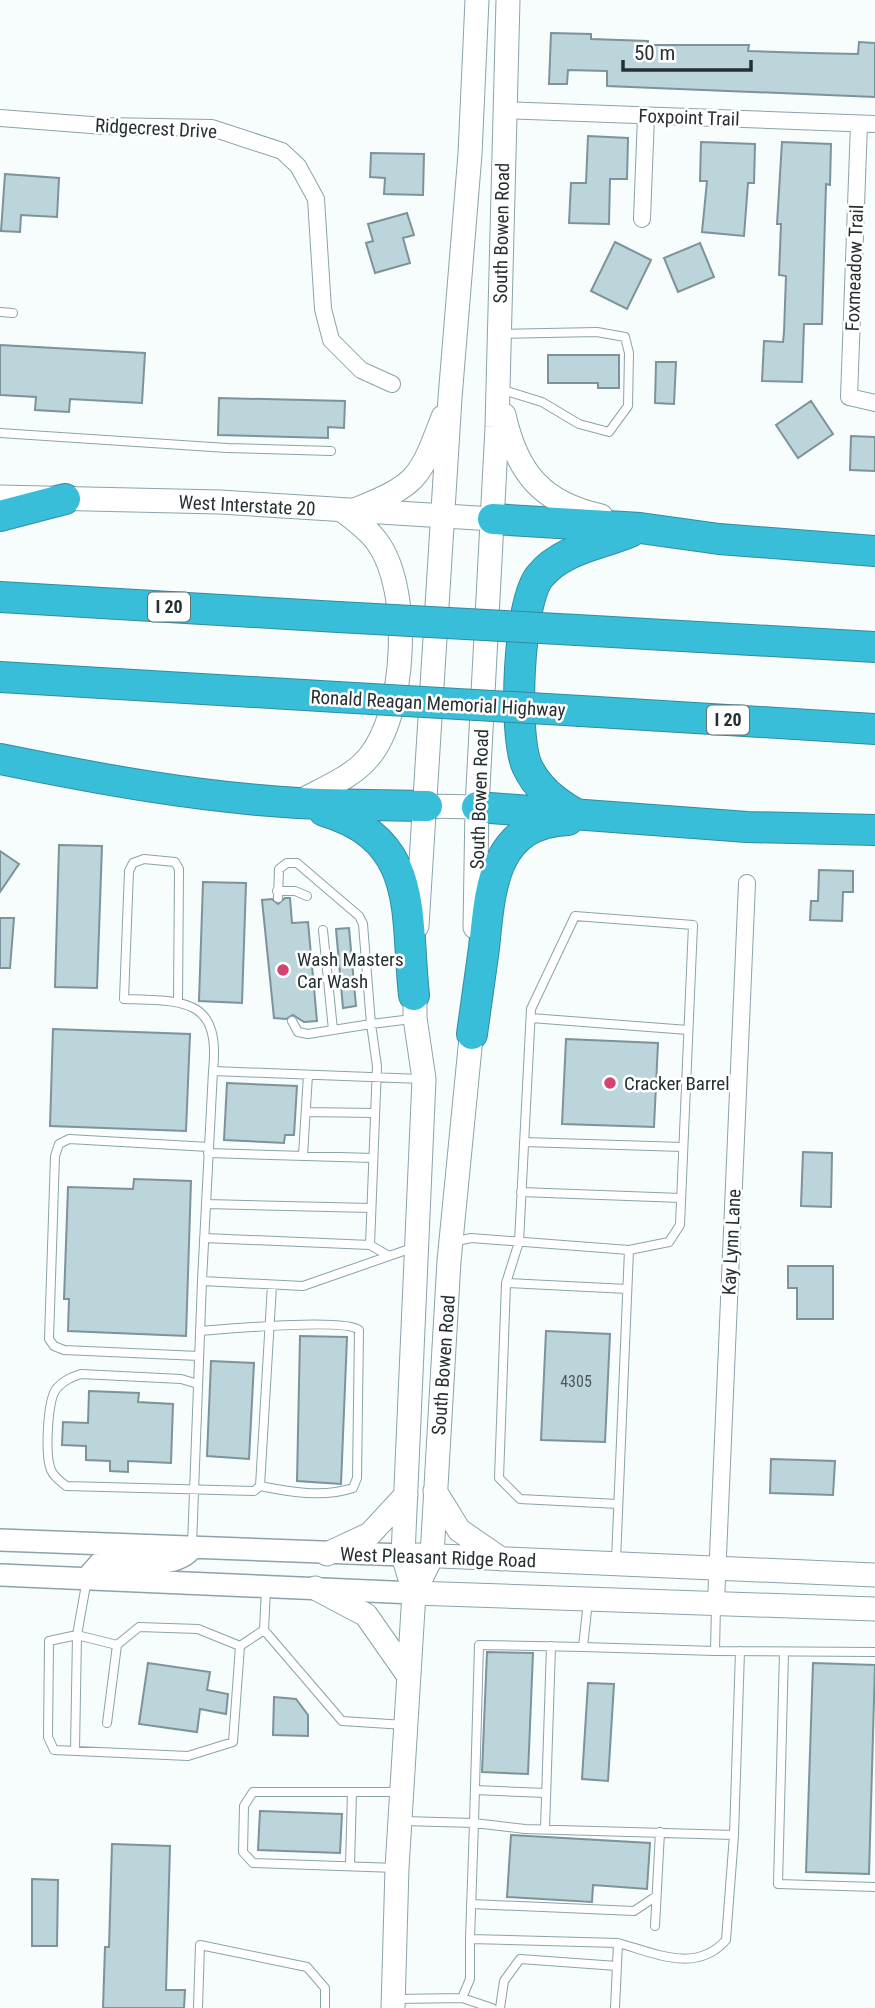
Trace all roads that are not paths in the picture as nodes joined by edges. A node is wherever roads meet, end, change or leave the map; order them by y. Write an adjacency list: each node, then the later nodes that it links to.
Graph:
1 (477, 0): 13 (main road, South Bowen Road)
2 (508, 0): 3 (main road, South Bowen Road)
3 (503, 110): 4 (street, Foxpoint Trail); 10 (main road, South Bowen Road)
4 (646, 116): 6 (street, Foxpoint Trail); 7 (street)
5 (0, 118): 11 (street, Ridgecrest Drive)
6 (867, 124): 14 (street, Foxmeadow Trail)
7 (642, 219)
8 (0, 313): 9 (lane)
9 (13, 313)
10 (499, 334): 12 (main road, South Bowen Road); 12 (lane)
11 (391, 384)
12 (498, 388): 22 (main road, South Bowen Road); 23 (main road)
13 (450, 398): 19 (main road); 21 (main road, South Bowen Road)
14 (869, 402)
15 (0, 433): 16 (lane)
16 (331, 451)
17 (0, 496): 18 (main road, West Interstate 20)
18 (65, 499): 19 (main road, West Interstate 20); 20 (highway)
19 (347, 511): 21 (main road, West Interstate 20); 30 (main road)
20 (0, 516)
21 (443, 517): 22 (main road, West Interstate 20); 31 (main road, South Bowen Road)
22 (493, 519): 23 (highway); 32 (main road, South Bowen Road)
23 (640, 528): 24 (highway); 33 (highway)
24 (875, 551)
25 (0, 597): 26 (highway, I 20, bridge)
26 (875, 648)
27 (0, 677): 28 (highway, Ronald Reagan Memorial Highway / I 20, bridge)
28 (875, 729)
29 (0, 759): 30 (highway)
30 (297, 803): 31 (highway); 40 (highway)
31 (427, 806): 32 (main road); 40 (main road, South Bowen Road)
32 (477, 807): 33 (highway); 46 (main road, South Bowen Road)
33 (576, 814): 34 (highway)
34 (619, 818): 35 (highway); 46 (highway)
35 (875, 830)
36 (747, 883): 89 (street, Kay Lynn Lane)
37 (307, 896): 43 (lane)
38 (323, 930): 44 (lane)
39 (178, 1001): 39 (lane); 47 (lane)
40 (415, 1007): 43 (lane); 50 (main road, South Bowen Road)
41 (531, 1017): 45 (lane); 45 (lane); 53 (lane)
42 (292, 1021): 44 (lane)
43 (371, 1024): 44 (lane); 49 (lane)
44 (333, 1030)
45 (688, 1030): 54 (lane)
46 (472, 1034): 64 (main road, South Bowen Road)
47 (213, 1071): 48 (lane); 55 (lane)
48 (309, 1075): 49 (lane); 51 (lane)
49 (376, 1077): 50 (lane); 52 (lane)
50 (424, 1079): 66 (main road, South Bowen Road)
51 (306, 1112): 52 (lane); 56 (lane)
52 (375, 1113): 57 (lane)
53 (524, 1142): 54 (lane); 58 (lane)
54 (683, 1147): 59 (lane)
55 (209, 1150): 56 (lane); 60 (lane); 75 (lane)
56 (303, 1155): 57 (lane)
57 (373, 1158): 61 (lane)
58 (521, 1192): 59 (lane); 63 (lane)
59 (681, 1198): 67 (lane)
60 (206, 1204): 61 (lane); 62 (lane)
61 (371, 1208): 65 (lane)
62 (204, 1238): 65 (lane); 69 (lane)
63 (519, 1242): 64 (lane); 67 (lane); 70 (lane)
64 (451, 1243): 66 (main road); 79 (main road, South Bowen Road)
65 (370, 1245): 68 (lane)
66 (416, 1247): 68 (lane); 80 (main road, South Bowen Road)
67 (629, 1250): 72 (lane)
68 (389, 1256): 71 (lane)
69 (202, 1281): 71 (lane); 74 (lane)
70 (506, 1283): 72 (lane); 81 (lane)
71 (272, 1285): 73 (lane)
72 (627, 1289): 81 (lane)
73 (270, 1327): 74 (lane); 77 (lane); 77 (lane)
74 (200, 1331): 75 (lane)
75 (199, 1356): 76 (lane)
76 (198, 1384): 78 (lane); 78 (lane)
77 (260, 1486): 78 (lane)
78 (194, 1489): 83 (lane)
79 (435, 1491): 86 (main road, South Bowen Road); 87 (main road)
80 (406, 1495): 84 (main road); 85 (main road, South Bowen Road)
81 (618, 1504): 88 (lane)
82 (0, 1540): 83 (street, West Pleasant Ridge Road)
83 (192, 1548): 84 (street, West Pleasant Ridge Road); 92 (street)
84 (327, 1554): 85 (street, West Pleasant Ridge Road)
85 (403, 1555): 86 (main road, West Pleasant Ridge Road); 95 (main road, South Bowen Road)
86 (432, 1556): 87 (main road, West Pleasant Ridge Road); 95 (main road, South Bowen Road)
87 (501, 1559): 88 (main road, West Pleasant Ridge Road)
88 (615, 1563): 89 (main road, West Pleasant Ridge Road)
89 (716, 1567): 91 (main road, West Pleasant Ridge Road); 97 (street, Kay Lynn Lane)
90 (0, 1575): 92 (street, West Pleasant Ridge Road)
91 (875, 1575)
92 (87, 1577): 93 (street, West Pleasant Ridge Road); 100 (lane)
93 (266, 1586): 94 (street, West Pleasant Ridge Road); 99 (lane)
94 (314, 1588): 95 (street, West Pleasant Ridge Road); 109 (main road)
95 (414, 1593): 96 (main road, West Pleasant Ridge Road); 109 (main road, South Bowen Road)
96 (589, 1598): 97 (main road, West Pleasant Ridge Road); 104 (lane)
97 (716, 1602): 98 (main road, West Pleasant Ridge Road); 105 (lane)
98 (875, 1609)
99 (264, 1630): 102 (lane); 111 (lane)
100 (77, 1635): 101 (lane); 112 (lane); 112 (lane)
101 (117, 1645): 102 (lane); 110 (lane)
102 (240, 1646): 112 (lane)
103 (551, 1646): 104 (lane); 113 (lane); 116 (lane)
104 (583, 1647): 105 (lane)
105 (715, 1651): 106 (lane)
106 (740, 1651): 107 (lane); 121 (lane)
107 (784, 1652): 108 (lane); 124 (lane)
108 (875, 1652)
109 (408, 1675): 111 (main road, South Bowen Road)
110 (107, 1723)
111 (405, 1725): 114 (main road, South Bowen Road)
112 (75, 1750)
113 (475, 1790): 116 (lane); 118 (lane)
114 (401, 1791): 115 (lane); 117 (main road, South Bowen Road)
115 (352, 1792): 122 (lane); 122 (lane)
116 (546, 1793): 119 (lane)
117 (399, 1821): 118 (lane); 123 (main road, South Bowen Road)
118 (474, 1823): 119 (lane); 126 (lane)
119 (545, 1829): 120 (lane)
120 (660, 1832): 121 (lane); 125 (lane)
121 (734, 1835): 129 (lane)
122 (350, 1866): 123 (lane)
123 (397, 1868): 132 (main road, South Bowen Road)
124 (875, 1886)
125 (655, 1897): 126 (lane); 127 (lane)
126 (471, 1904): 128 (lane)
127 (655, 1926)
128 (470, 1939): 129 (lane); 131 (lane)
129 (618, 1943): 130 (lane)
130 (617, 1966): 136 (lane); 137 (lane)
131 (462, 1998): 132 (lane); 135 (lane)
132 (393, 2004)
133 (198, 2008): 134 (lane)
134 (325, 2008)
135 (492, 2008)
136 (500, 2008)
137 (615, 2008)

